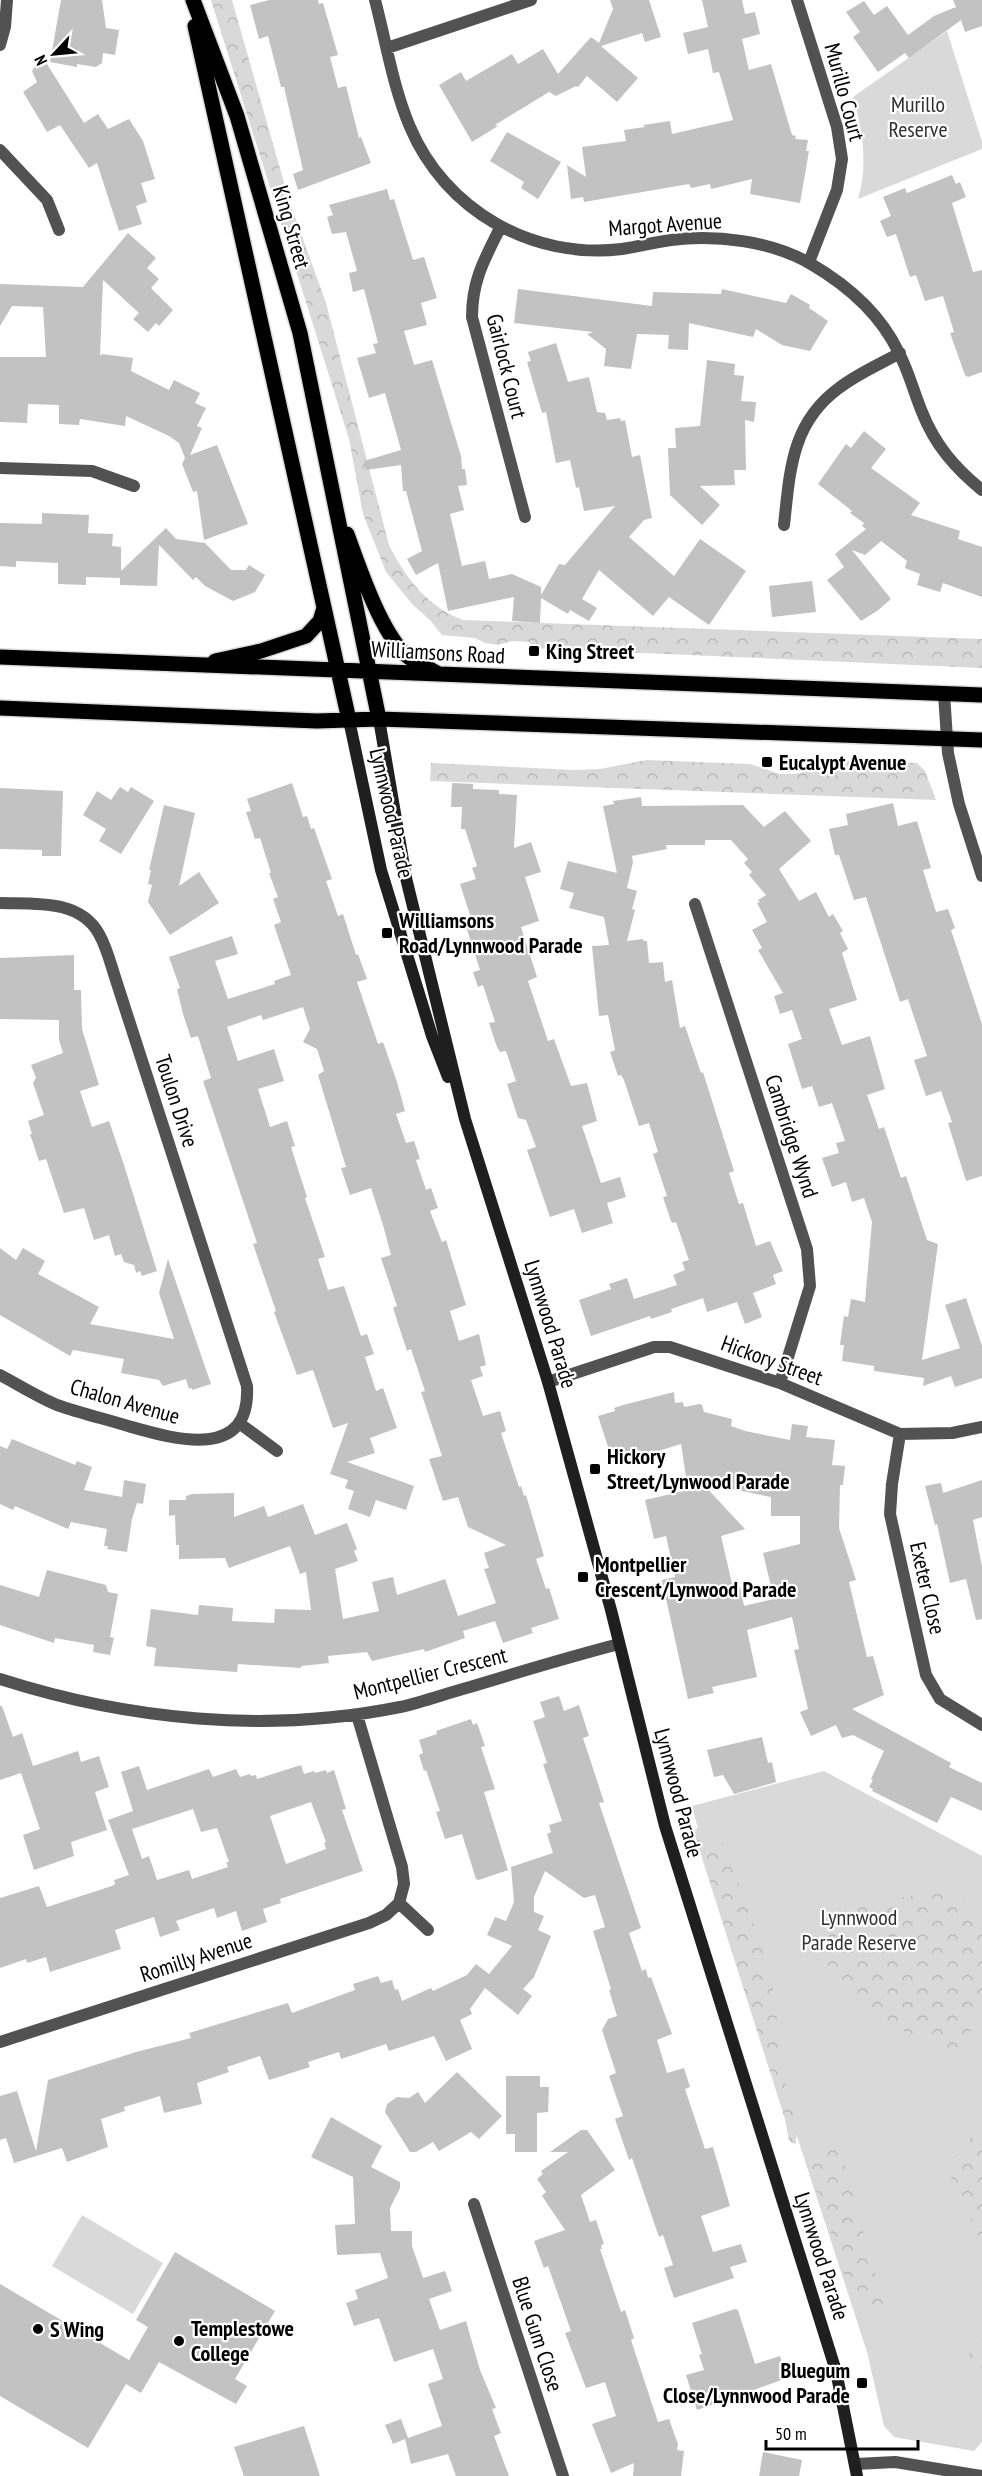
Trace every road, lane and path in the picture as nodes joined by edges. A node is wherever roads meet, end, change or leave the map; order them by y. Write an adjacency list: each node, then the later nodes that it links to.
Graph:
1 (7, 0): 6 (street)
2 (191, 0): 16 (main road, King Street); 19 (main road, King Street)
3 (375, 0): 7 (street, Margot Avenue)
4 (531, 0): 7 (street)
5 (797, 0): 11 (street, Murillo Court)
6 (0, 45)
7 (387, 48): 9 (street, Margot Avenue)
8 (0, 150): 10 (street)
9 (500, 228): 11 (street, Margot Avenue); 17 (street, Gairlock Court)
10 (59, 230)
11 (809, 262): 12 (street, Margot Avenue)
12 (900, 353): 15 (street, Margot Avenue); 18 (street)
13 (0, 468): 14 (street)
14 (134, 486)
15 (982, 490)
16 (333, 495): 23 (main road, King Street); 24 (main road)
17 (525, 517)
18 (784, 525)
19 (325, 605): 21 (main road); 22 (main road, King Street)
20 (0, 657): 21 (main road, Williamsons Road)
21 (195, 665): 22 (main road, Williamsons Road)
22 (338, 670): 23 (main road, Williamsons Road); 29 (main road, King Street)
23 (370, 671): 24 (main road, Williamsons Road); 28 (main road, King Street)
24 (439, 675): 25 (main road, Williamsons Road)
25 (944, 694): 26 (main road, Williamsons Road); 30 (street)
26 (982, 695)
27 (0, 708): 29 (main road)
28 (379, 719): 29 (main road); 30 (main road); 35 (main road, Lynnwood Parade)
29 (349, 720): 35 (main road, Lynnwood Parade)
30 (947, 739): 31 (main road); 32 (street)
31 (982, 740)
32 (982, 876)
33 (0, 903): 39 (street, Toulon Drive)
34 (695, 904): 38 (street, Cambridge Wynd)
35 (465, 1119): 37 (main road, Lynnwood Parade)
36 (0, 1375): 39 (street, Chalon Avenue)
37 (548, 1382): 38 (street, Hickory Street); 43 (main road, Lynnwood Parade)
38 (780, 1383): 41 (street, Hickory Street)
39 (239, 1423): 42 (street)
40 (982, 1427): 41 (street, Hickory Street)
41 (900, 1434): 46 (street, Exeter Close)
42 (277, 1451)
43 (619, 1644): 45 (street, Montpellier Crescent); 51 (main road, Lynnwood Parade)
44 (0, 1679): 45 (street, Montpellier Crescent)
45 (357, 1715): 47 (street)
46 (982, 1725)
47 (399, 1903): 48 (street); 49 (street, Romilly Avenue)
48 (428, 1930)
49 (0, 2042)
50 (474, 2204): 53 (street, Blue Gum Close)
51 (857, 2470): 52 (street)
52 (982, 2475)
53 (563, 2476)

